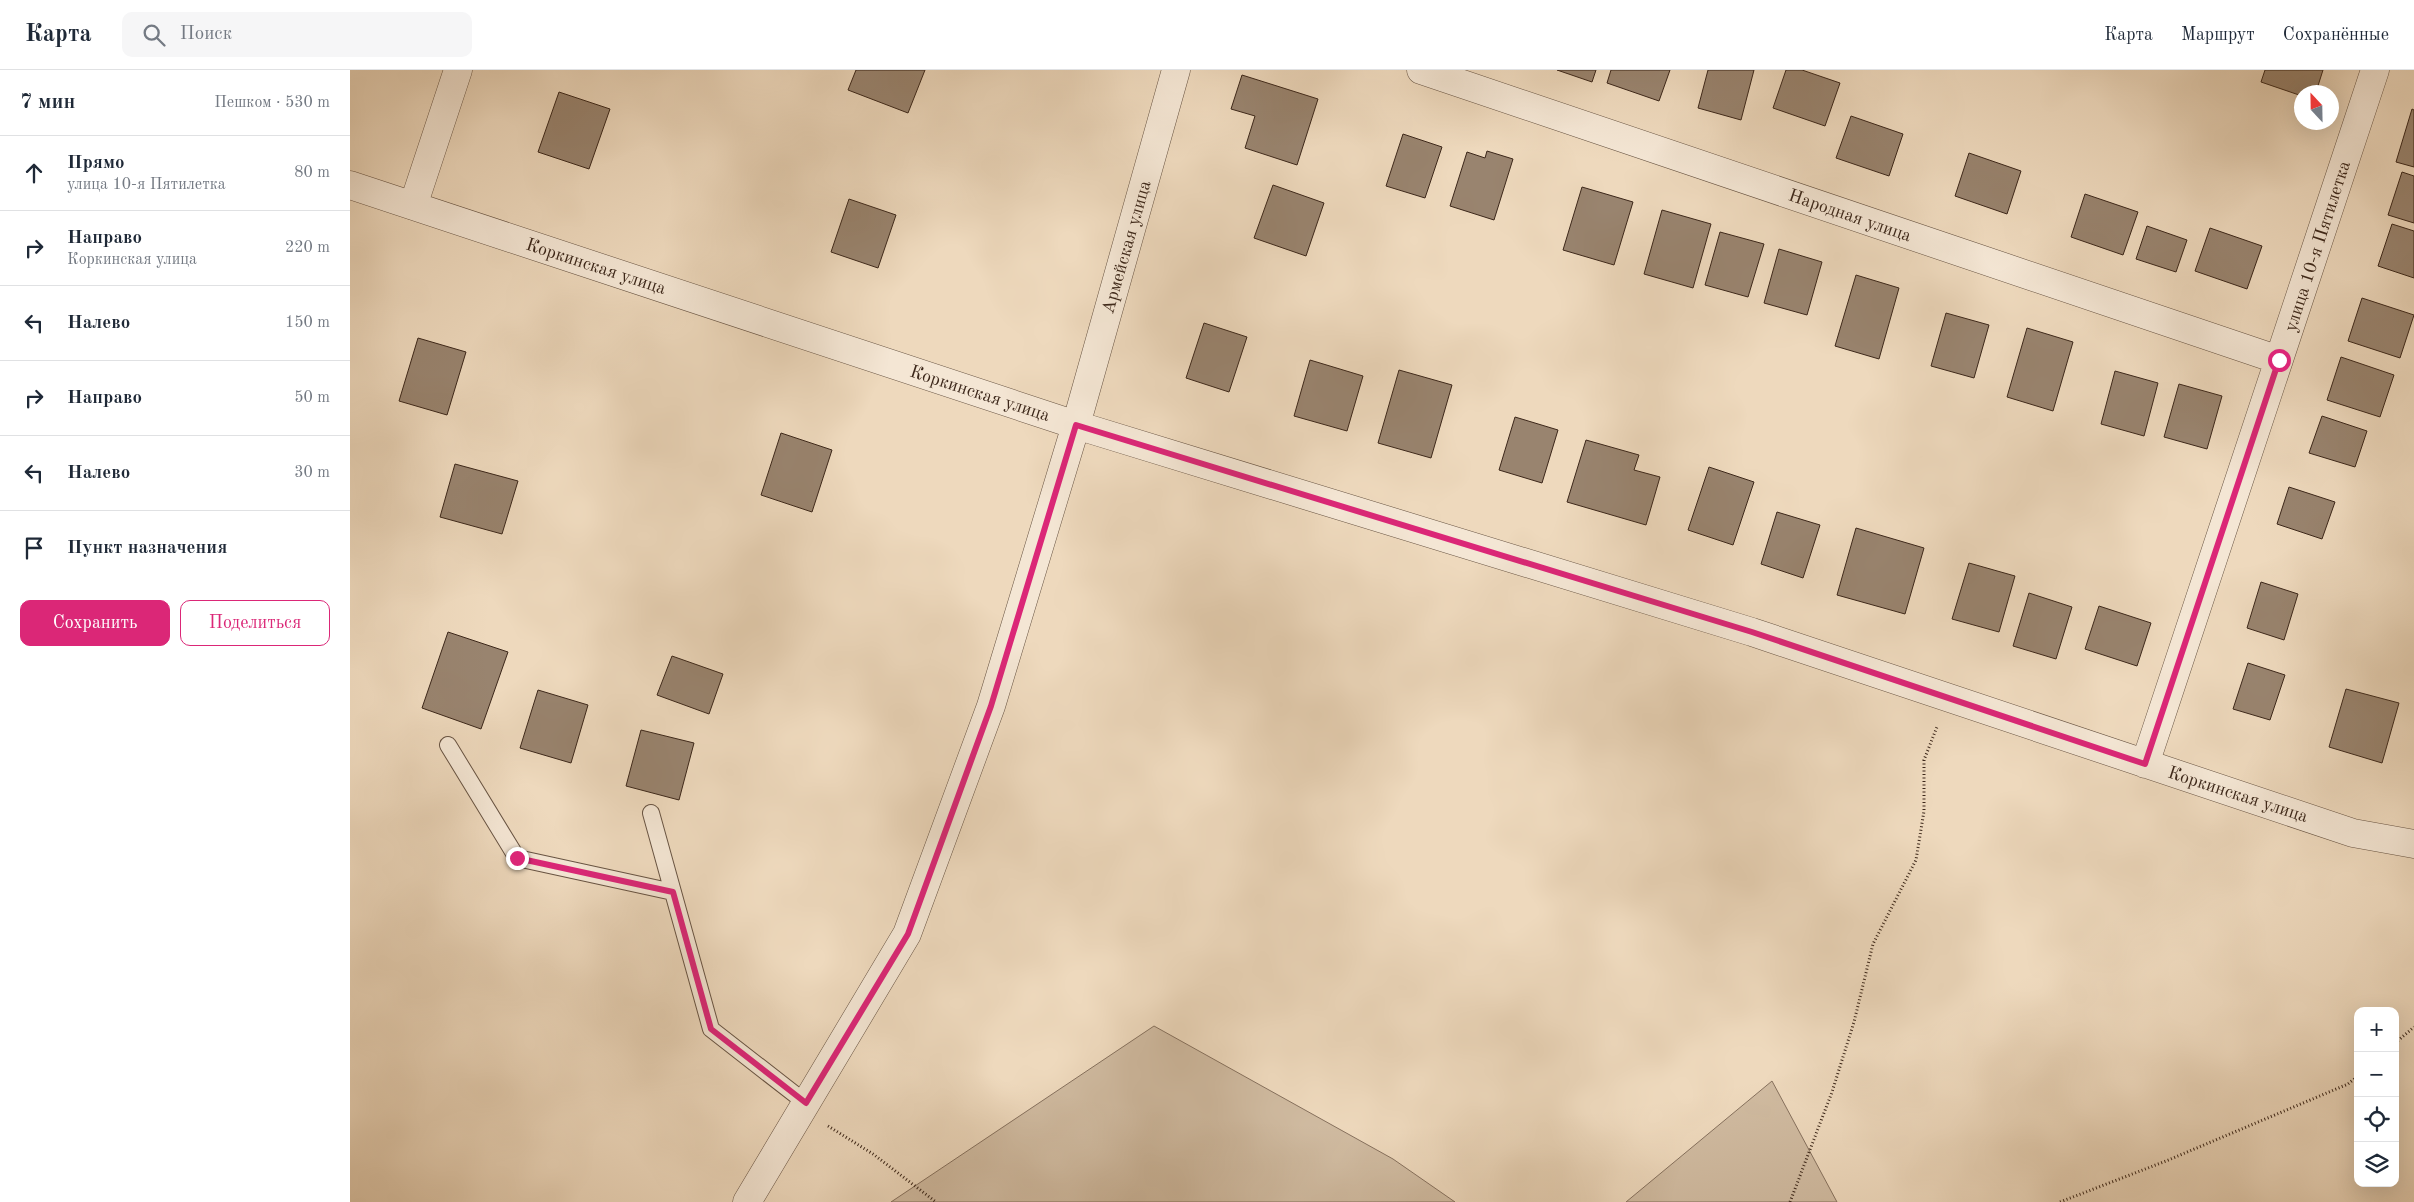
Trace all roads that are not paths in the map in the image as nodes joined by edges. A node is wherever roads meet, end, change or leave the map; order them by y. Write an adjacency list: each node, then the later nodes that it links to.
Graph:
1 (458, 70): 6 (street)
2 (1176, 70): 8 (street, Армейская улица)
3 (1421, 70): 7 (street, Народная улица)
4 (2375, 70): 7 (street, улица 10-я Пятилетка)
5 (350, 185): 6 (street, Коркинская улица)
6 (413, 206): 8 (street, Коркинская улица)
7 (2279, 360): 10 (street, улица 10-я Пятилетка)
8 (1076, 425): 10 (street, Коркинская улица); 14 (street, Армейская улица)
9 (448, 746): 13 (lane)
10 (2145, 764): 12 (street, Коркинская улица)
11 (651, 813): 13 (lane)
12 (2414, 844)
13 (673, 892): 14 (lane)
14 (804, 1106): 15 (street, Армейская улица)
15 (747, 1202)

